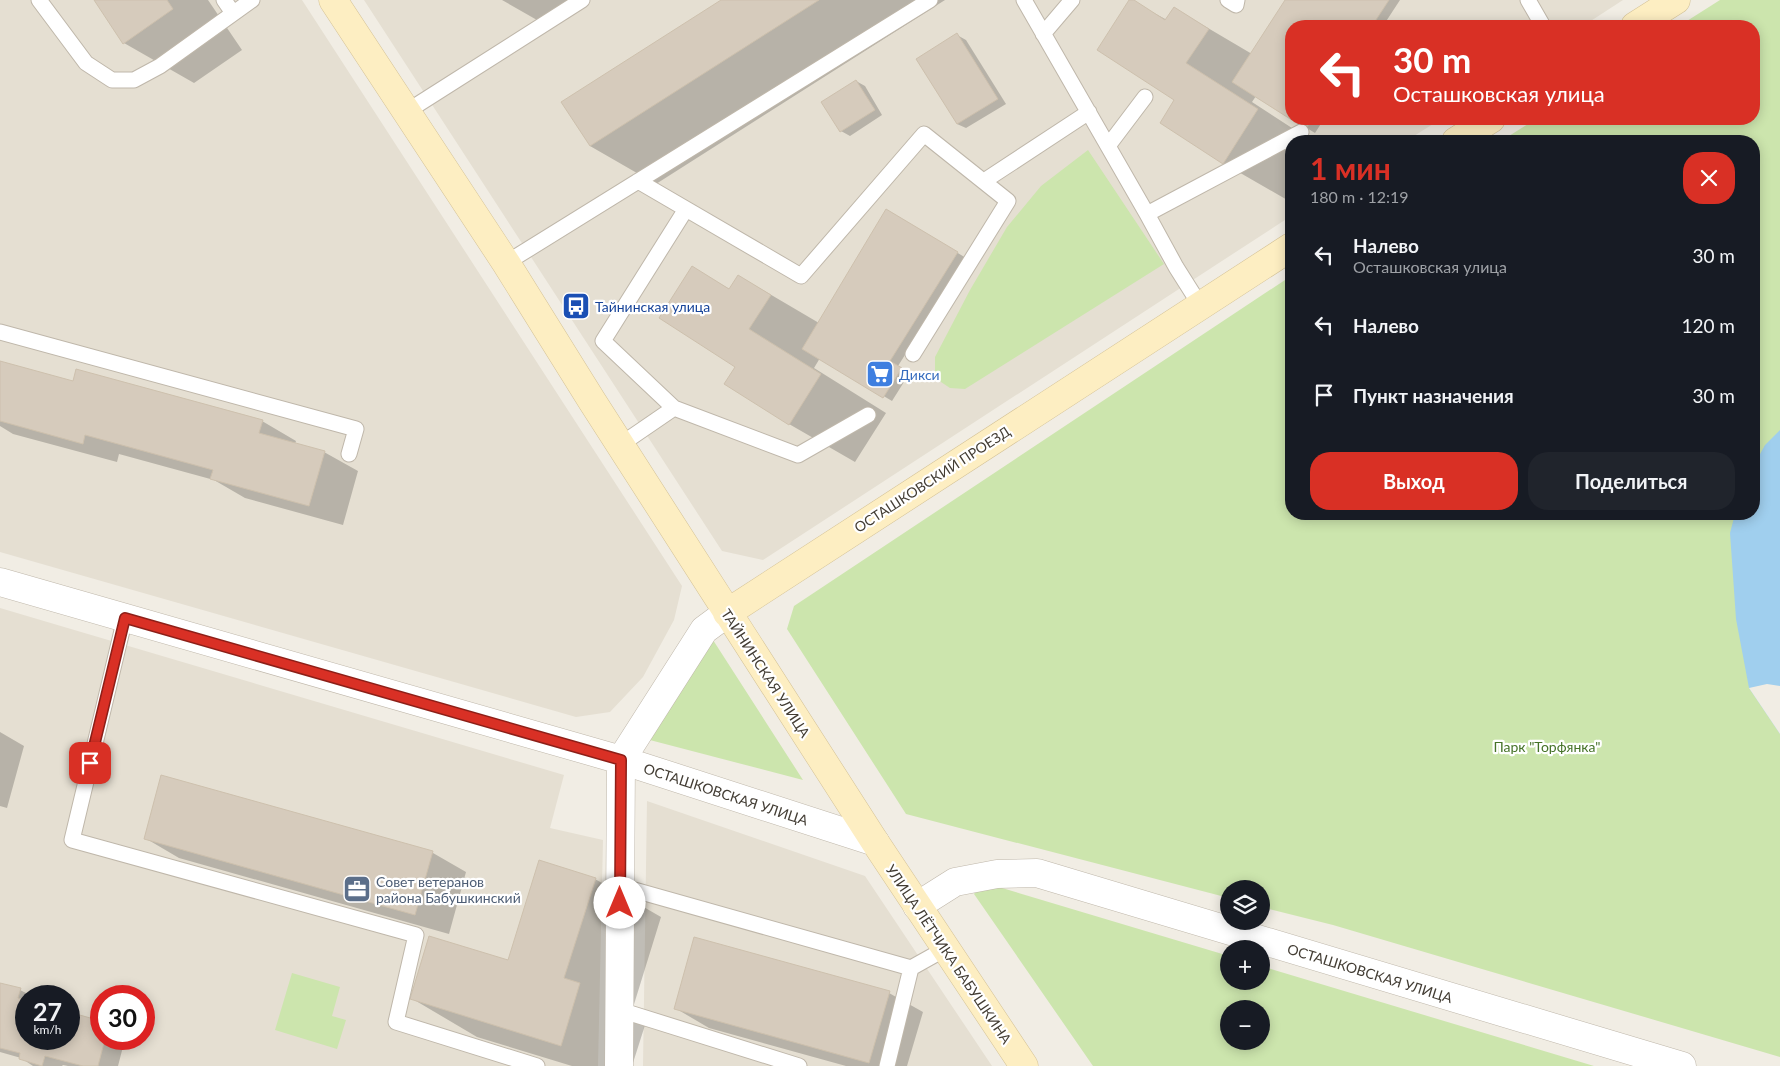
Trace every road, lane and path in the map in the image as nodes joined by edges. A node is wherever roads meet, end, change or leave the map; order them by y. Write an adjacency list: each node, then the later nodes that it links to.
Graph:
1 (39, 0): 13 (lane)
2 (224, 0): 13 (lane)
3 (252, 0): 13 (lane)
4 (333, 0): 18 (main road, ТАЙНИНСКАЯ УЛИЦА)
5 (582, 0): 18 (lane)
6 (930, 0): 26 (lane)
7 (1024, 0): 16 (lane)
8 (1072, 0): 16 (lane)
9 (1228, 0): 10 (lane)
10 (1237, 0)
11 (1528, 0): 14 (lane)
12 (1676, 0): 15 (main road)
13 (233, 13)
14 (1540, 20)
15 (1645, 20)
16 (1044, 34): 19 (lane)
17 (1145, 97): 25 (lane)
18 (406, 112): 31 (main road, ТАЙНИНСКАЯ УЛИЦА)
19 (1089, 112): 25 (lane); 27 (lane)
20 (1482, 125): 23 (main road)
21 (1301, 132): 22 (lane)
22 (1295, 135)
23 (1466, 135)
24 (1285, 141): 29 (lane)
25 (1108, 146): 29 (lane)
26 (638, 181): 28 (lane); 31 (lane)
27 (984, 182): 28 (lane); 34 (lane)
28 (686, 209): 35 (lane)
29 (1147, 214): 32 (lane)
30 (1285, 250): 32 (main road, ОСТАШКОВСКИЙ ПРОЕЗД)
31 (506, 263): 37 (main road, ТАЙНИНСКАЯ УЛИЦА)
32 (1200, 305): 40 (main road, ОСТАШКОВСКИЙ ПРОЕЗД)
33 (0, 332): 38 (lane)
34 (913, 354)
35 (674, 408): 36 (lane); 37 (lane)
36 (868, 415)
37 (620, 445): 40 (main road, ТАЙНИНСКАЯ УЛИЦА)
38 (349, 454)
39 (0, 582): 41 (street, ОСТАШКОВСКАЯ УЛИЦА)
40 (727, 613): 42 (street, ОСТАШКОВСКИЙ ПРОЕЗД); 43 (main road, ТАЙНИНСКАЯ УЛИЦА)
41 (125, 618): 42 (street, ОСТАШКОВСКАЯ УЛИЦА); 49 (lane)
42 (621, 760): 43 (street, ОСТАШКОВСКАЯ УЛИЦА); 44 (street)
43 (875, 842): 45 (main road, УЛИЦА ЛЁТЧИКА БАБУШКИНА)
44 (620, 886): 47 (lane); 48 (street)
45 (917, 906): 46 (main road, УЛИЦА ЛЁТЧИКА БАБУШКИНА); 54 (street, ОСТАШКОВСКАЯ УЛИЦА)
46 (945, 948): 47 (lane); 53 (main road, УЛИЦА ЛЁТЧИКА БАБУШКИНА)
47 (911, 968): 52 (lane)
48 (620, 1010): 50 (street); 51 (lane)
49 (537, 1066)
50 (619, 1066)
51 (799, 1066)
52 (887, 1066)
53 (1024, 1066)
54 (1682, 1066)

